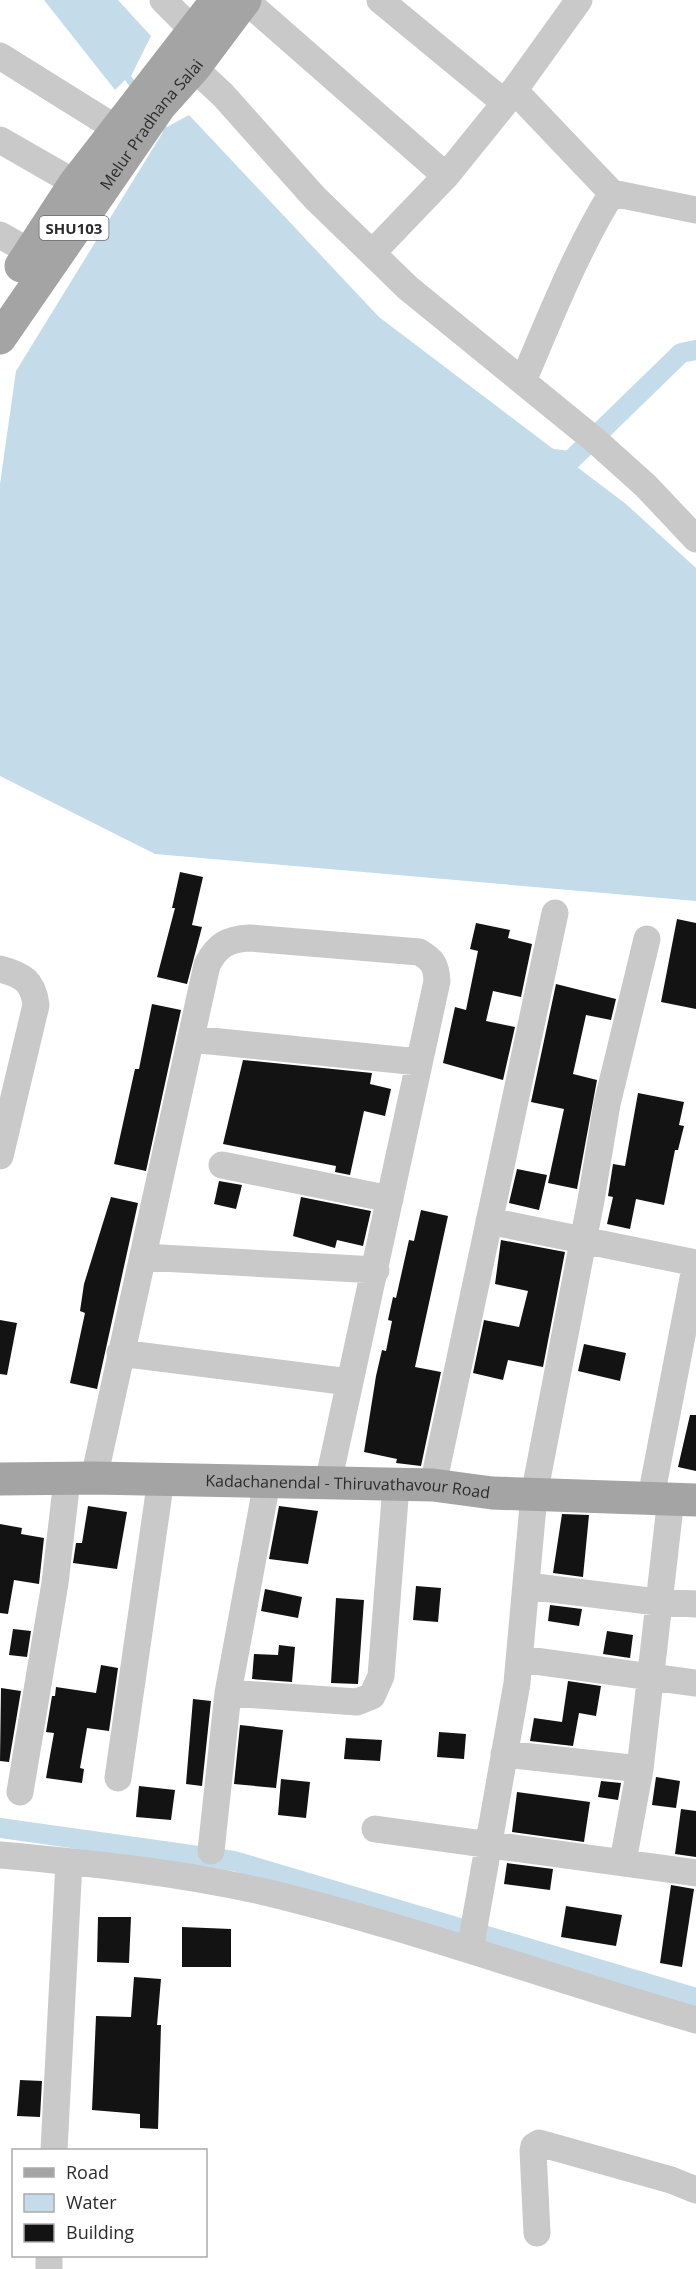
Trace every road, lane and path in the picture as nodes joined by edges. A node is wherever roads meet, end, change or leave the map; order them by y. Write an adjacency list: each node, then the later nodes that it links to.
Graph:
1 (163, 0): 6 (street)
2 (218, 0): 6 (main road, Melur Pradhana Salai / SHU103)
3 (245, 0): 8 (main road, Melur Pradhana Salai / SHU103); 13 (street)
4 (380, 0): 9 (street)
5 (579, 0): 9 (street)
6 (192, 30): 10 (main road, Melur Pradhana Salai / SHU103)
7 (0, 56): 11 (street)
8 (194, 68): 10 (main road, Melur Pradhana Salai / SHU103); 19 (street)
9 (509, 96): 13 (street); 15 (street)
10 (149, 105): 11 (main road, Melur Pradhana Salai / SHU103); 21 (main road, Melur Pradhana Salai / SHU103)
11 (117, 129): 14 (main road, Melur Pradhana Salai / SHU103)
12 (0, 140): 14 (street)
13 (446, 176): 19 (street)
14 (75, 183): 18 (main road, Melur Pradhana Salai / SHU103)
15 (612, 193): 16 (street); 22 (street)
16 (696, 210)
17 (0, 235): 18 (street)
18 (30, 252): 20 (main road, Melur Pradhana Salai / SHU103)
19 (373, 252): 22 (street)
20 (0, 297)
21 (0, 338)
22 (524, 381): 23 (street)
23 (696, 539)
24 (555, 913): 32 (street)
25 (647, 939): 33 (street)
26 (0, 969): 29 (street)
27 (191, 1039): 28 (street); 28 (street); 34 (street)
28 (419, 1062): 31 (street)
29 (0, 1156)
30 (222, 1165): 31 (street)
31 (390, 1199): 36 (street)
32 (489, 1221): 33 (street); 44 (street)
33 (583, 1239): 35 (street); 46 (street)
34 (143, 1257): 36 (street); 37 (street)
35 (696, 1263): 47 (street)
36 (376, 1270): 38 (street)
37 (120, 1353): 38 (street); 40 (street)
38 (350, 1382): 43 (street)
39 (0, 1479): 40 (main road, Kadachanendal - Thiruvathavour Road)
40 (80, 1479): 41 (main road, Kadachanendal - Thiruvathavour Road); 58 (street)
41 (161, 1479): 42 (main road, Kadachanendal - Thiruvathavour Road); 57 (street)
42 (267, 1482): 43 (main road, Kadachanendal - Thiruvathavour Road); 54 (street)
43 (328, 1483): 45 (main road, Kadachanendal - Thiruvathavour Road)
44 (433, 1485): 45 (main road, Kadachanendal - Thiruvathavour Road); 46 (main road, Kadachanendal - Thiruvathavour Road)
45 (396, 1486): 54 (street)
46 (534, 1495): 47 (main road, Kadachanendal - Thiruvathavour Road); 48 (street)
47 (673, 1499): 49 (street)
48 (527, 1586): 49 (street); 51 (street)
49 (657, 1602): 50 (street); 52 (street)
50 (696, 1604)
51 (520, 1659): 52 (street); 55 (street)
52 (650, 1677): 53 (street); 56 (street)
53 (696, 1683)
54 (228, 1693): 61 (street)
55 (504, 1754): 56 (street); 60 (street)
56 (640, 1769): 63 (street)
57 (117, 1778)
58 (20, 1792)
59 (375, 1828): 60 (street)
60 (488, 1844): 63 (street); 66 (street)
61 (211, 1851)
62 (0, 1855): 64 (street)
63 (623, 1861): 65 (street)
64 (69, 1862): 66 (street); 68 (street)
65 (696, 1873)
66 (472, 1939): 67 (street)
67 (696, 2020)
68 (54, 2149)
69 (696, 2190): 70 (street)
70 (537, 2233)

